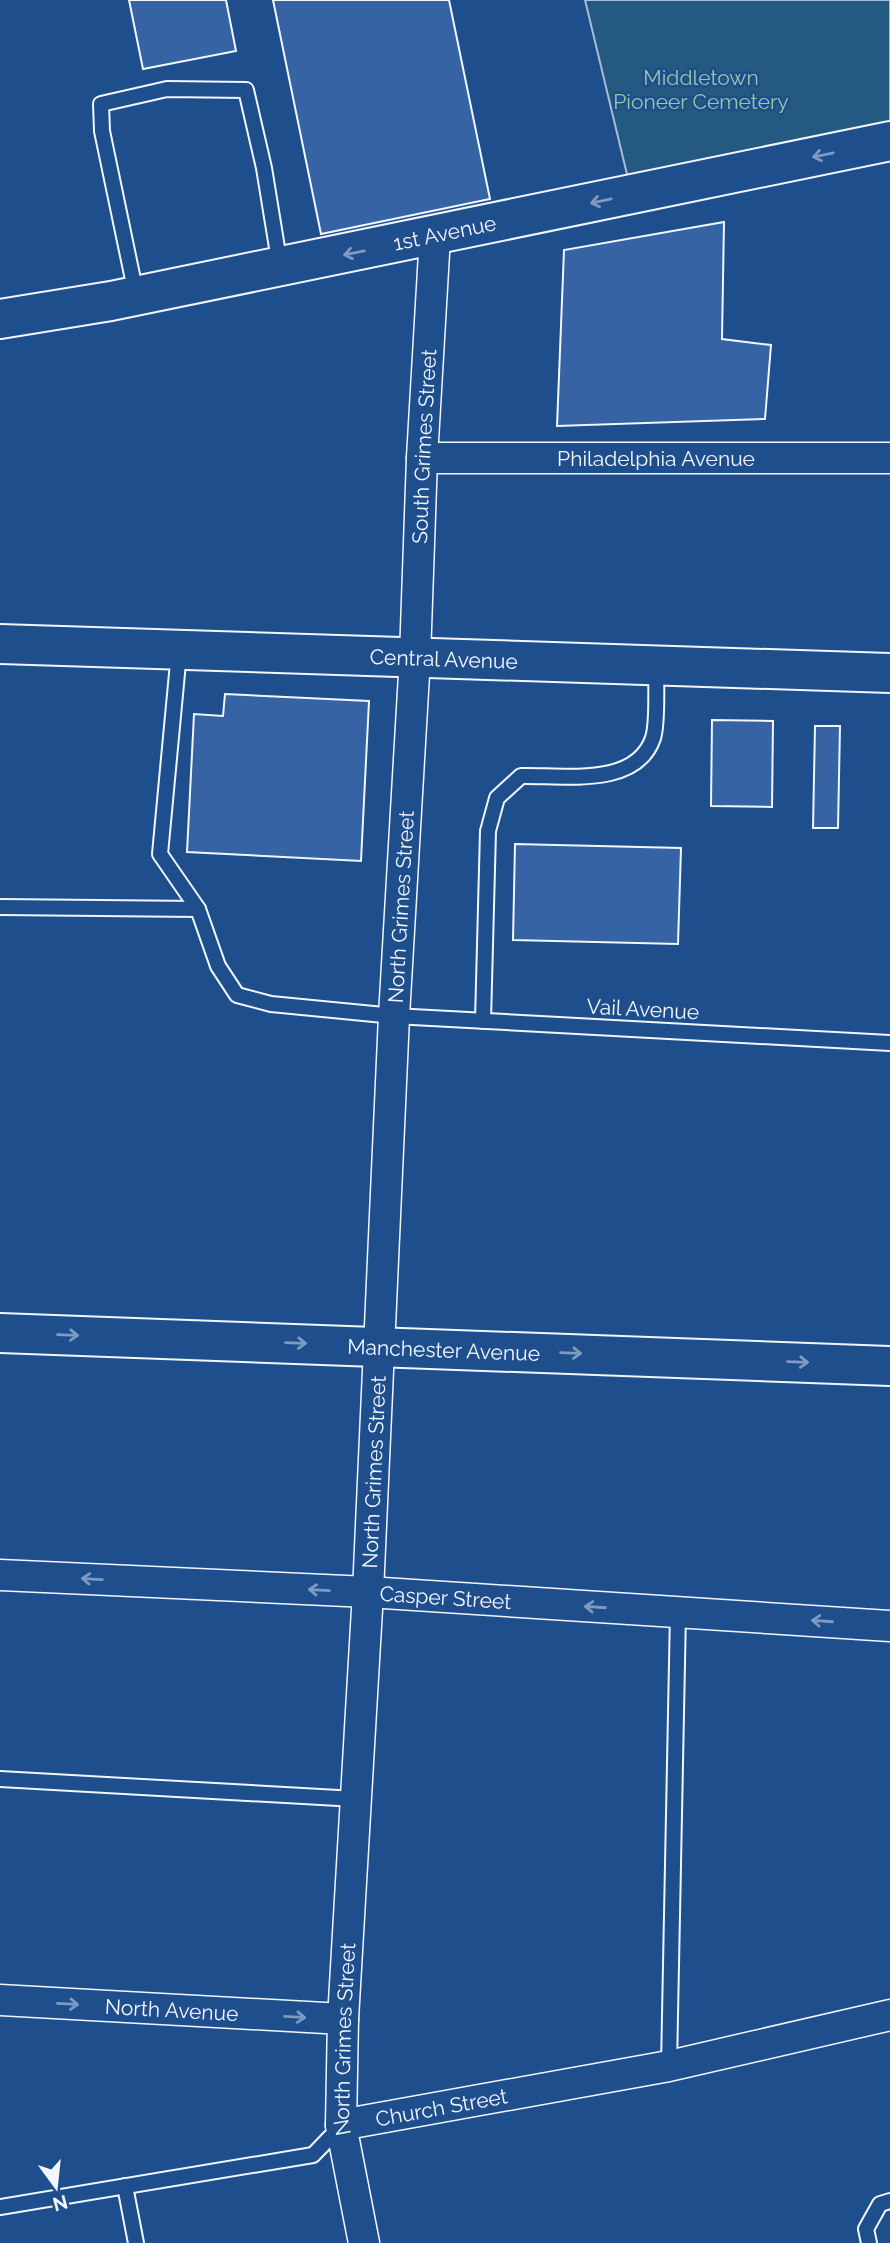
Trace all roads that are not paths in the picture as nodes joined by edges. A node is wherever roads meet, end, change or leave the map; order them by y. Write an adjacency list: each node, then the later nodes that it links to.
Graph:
1 (890, 141): 2 (street, 1st Avenue, one-way to 2)
2 (436, 236): 3 (street, 1st Avenue, one-way to 3); 6 (street, South Grimes Street)
3 (280, 268): 4 (street, 1st Avenue); 4 (lane)
4 (136, 296): 5 (street, 1st Avenue)
5 (0, 319)
6 (422, 458): 7 (street, Philadelphia Avenue); 10 (street, South Grimes Street)
7 (890, 458)
8 (0, 644): 9 (street, Central Avenue)
9 (179, 649): 10 (street, Central Avenue); 14 (lane, Vail Avenue)
10 (415, 657): 11 (street, Central Avenue); 15 (street, North Grimes Street)
11 (656, 665): 12 (street, Central Avenue); 16 (lane)
12 (890, 673)
13 (0, 907): 14 (lane)
14 (198, 909): 15 (lane, Vail Avenue)
15 (394, 1016): 16 (lane, Vail Avenue); 19 (street, North Grimes Street)
16 (483, 1021): 17 (lane, Vail Avenue)
17 (890, 1043)
18 (0, 1333): 19 (street, Manchester Avenue, one-way to 19)
19 (380, 1346): 20 (street, Manchester Avenue, one-way to 20); 22 (street, North Grimes Street)
20 (890, 1366)
21 (0, 1575): 22 (street, Casper Street, one-way to 21)
22 (368, 1592): 23 (street, Casper Street, one-way to 22); 26 (street, North Grimes Street)
23 (678, 1612): 24 (street, Casper Street, one-way to 23); 30 (lane)
24 (890, 1626)
25 (0, 1779): 26 (lane)
26 (356, 1799): 29 (street, North Grimes Street)
27 (0, 2000): 29 (street, North Avenue, one-way to 29)
28 (890, 2015): 30 (street, Church Street)
29 (343, 2020): 31 (street, North Grimes Street)
30 (669, 2066): 31 (street, Church Street)
31 (341, 2125): 32 (lane); 36 (street, North Grimes Street)
32 (125, 2186): 34 (lane); 35 (lane)
33 (890, 2201): 37 (lane)
34 (0, 2207)
35 (136, 2243)
36 (364, 2243)
37 (869, 2243)

